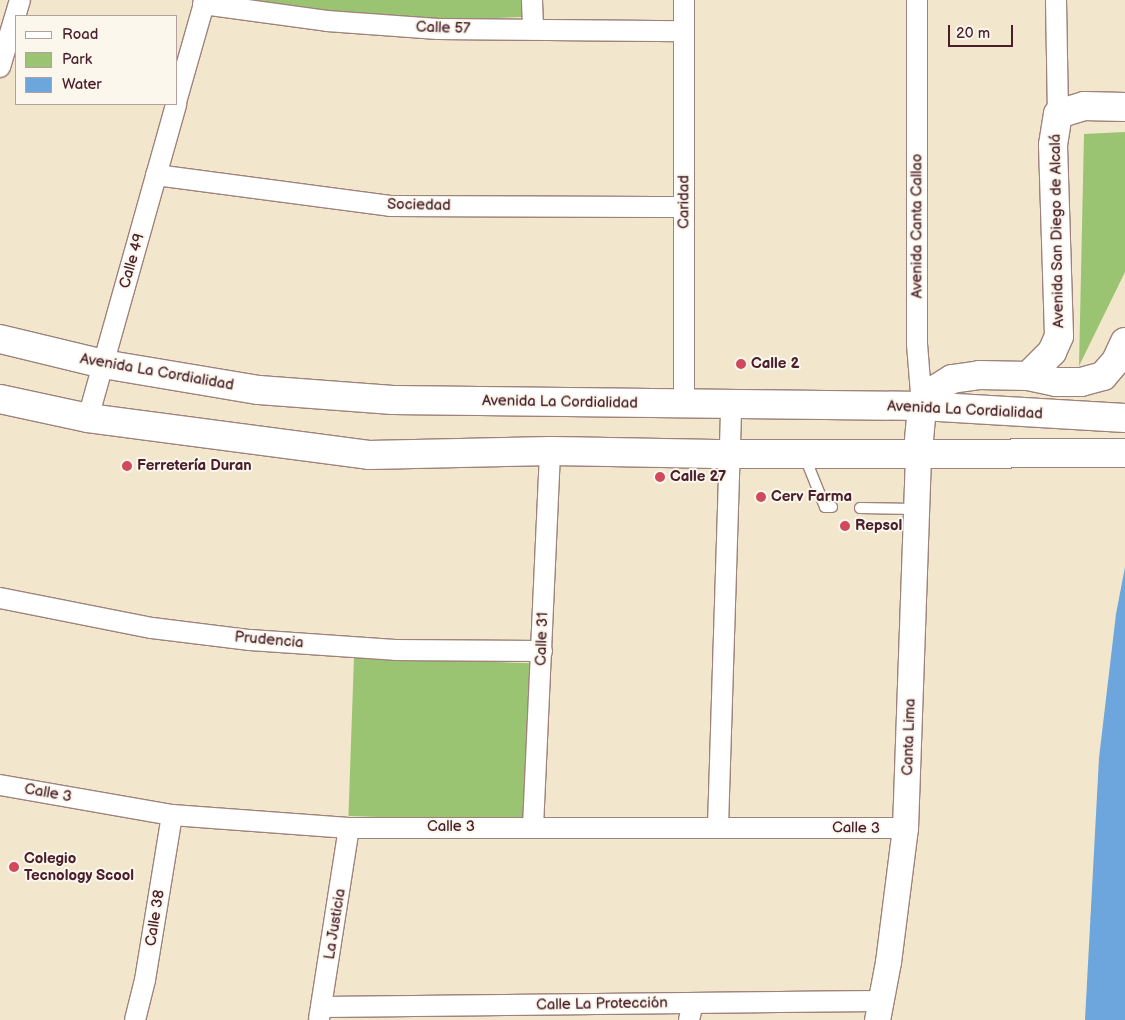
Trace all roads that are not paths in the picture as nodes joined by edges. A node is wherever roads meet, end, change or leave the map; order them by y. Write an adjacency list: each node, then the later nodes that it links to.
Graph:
1 (20, 0): 7 (street)
2 (532, 0): 9 (street)
3 (684, 0): 10 (street, Caridad)
4 (917, 0): 25 (street, Avenida Canta Callao)
5 (1056, 0): 15 (street)
6 (204, 2): 9 (street, Calle 57); 12 (street, Calle 49)
7 (16, 15)
8 (15, 17): 11 (street)
9 (533, 28): 10 (street, Calle 57)
10 (684, 31): 17 (street, Caridad)
11 (0, 67)
12 (178, 96)
13 (175, 105): 16 (street, Calle 49)
14 (1125, 107): 15 (main road, Avenida San Diego de Alcalá)
15 (1058, 114): 21 (main road, Avenida San Diego de Alcalá)
16 (156, 175): 17 (street, Sociedad); 20 (street, Calle 49)
17 (684, 207): 23 (street, Caridad)
18 (0, 339): 20 (main road, Avenida La Cordialidad)
19 (1125, 342): 21 (main road)
20 (103, 364): 23 (main road, Avenida La Cordialidad); 26 (street, Calle 49)
21 (1028, 376): 25 (main road)
22 (0, 399): 26 (main road)
23 (684, 403): 24 (main road, Avenida La Cordialidad)
24 (731, 404): 25 (main road, Avenida La Cordialidad); 31 (street)
25 (922, 406): 27 (main road, Avenida La Cordialidad); 29 (main road, Avenida Canta Callao)
26 (88, 418): 28 (main road)
27 (1121, 419)
28 (550, 451): 31 (main road); 37 (street, Calle 31)
29 (918, 451): 30 (main road); 32 (main road); 35 (street, Canta Lima)
30 (1120, 453)
31 (730, 454): 32 (main road); 40 (street)
32 (804, 454): 33 (lane)
33 (832, 508)
34 (860, 508): 35 (lane)
35 (914, 509): 43 (street, Canta Lima)
36 (0, 598): 37 (street, Prudencia)
37 (542, 651): 41 (street, Calle 31)
38 (1, 788): 39 (street, Calle 3)
39 (172, 815): 42 (street, Calle 3); 48 (street, Calle 38)
40 (718, 826): 41 (street, Calle 3); 43 (street, Calle 3)
41 (533, 827): 42 (street, Calle 3)
42 (349, 828): 47 (street, La Justicia)
43 (905, 828): 44 (street, Canta Lima)
44 (879, 1010): 45 (street, Calle La Protección)
45 (691, 1011): 46 (street, Calle La Protección)
46 (497, 1012): 47 (street, Calle La Protección)
47 (321, 1014)
48 (135, 1020)

